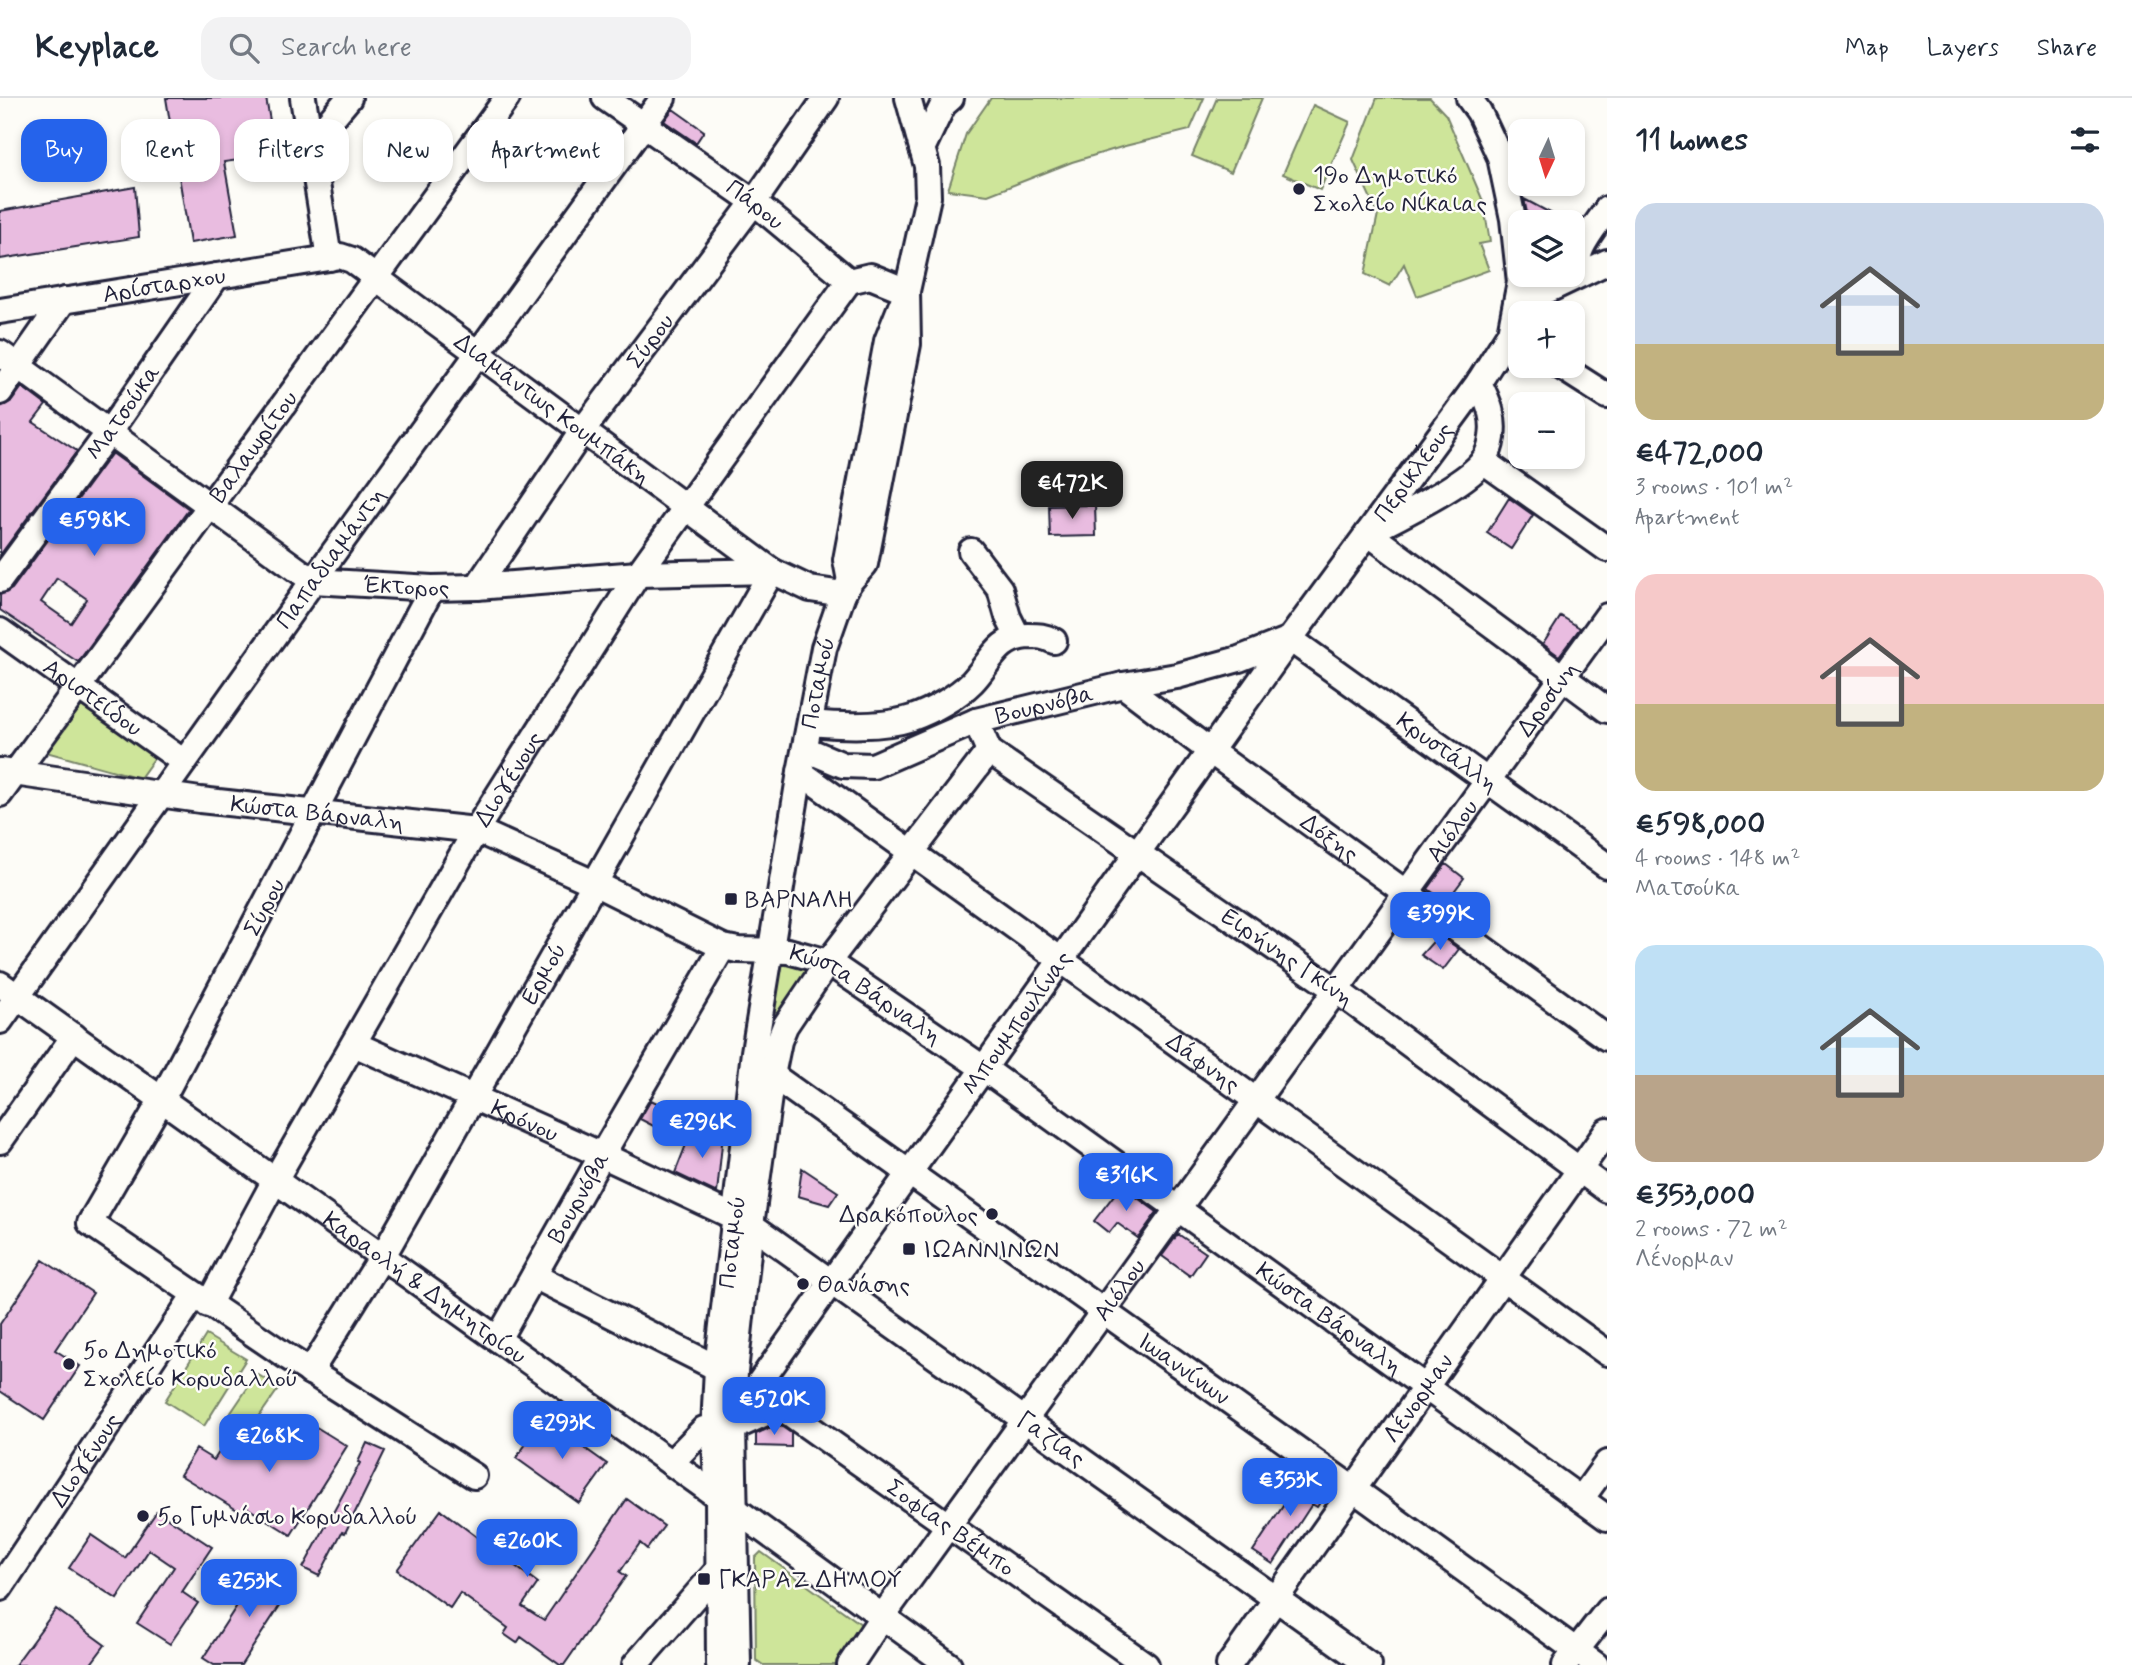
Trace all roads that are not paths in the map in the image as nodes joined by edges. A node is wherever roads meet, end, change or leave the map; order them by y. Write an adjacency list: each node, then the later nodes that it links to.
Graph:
1 (303, 98): 10 (street)
2 (349, 98): 11 (street)
3 (507, 98): 22 (street, Βαλαωρίτου)
4 (605, 98): 12 (street, Πάρου)
5 (663, 98): 12 (street, Παπαδιαμάντη)
6 (827, 98): 15 (street, Σύρου)
7 (908, 98): 13 (street, Ποταμού)
8 (951, 98): 13 (street)
9 (1469, 98): 26 (street, Περικλέους)
10 (306, 119)
11 (331, 119)
12 (644, 125): 15 (street, Πάρου); 31 (street, Παπαδιαμάντη)
13 (922, 149): 25 (street, Ποταμού)
14 (316, 182): 18 (street)
15 (754, 202): 23 (street, Πάρου); 37 (street, Σύρου)
16 (1607, 209): 17 (street)
17 (1585, 242)
18 (329, 258): 21 (street, Αρίσταρχου); 22 (street, Διαμάντως Κουμπάκη)
19 (1607, 262): 20 (street)
20 (1585, 272)
21 (217, 276): 27 (street, Αρίσταρχου); 38 (street, Ματσούκα)
22 (377, 278): 31 (street, Διαμάντως Κουμπάκη); 40 (street, Βαλαωρίτου)
23 (849, 281): 25 (street); 41 (street, Διογένους)
24 (1554, 287): 26 (street)
25 (907, 291): 51 (street, Ποταμού)
26 (1519, 295): 28 (street, Περικλέους)
27 (64, 300): 29 (street, Αρίσταρχου); 32 (street)
28 (1518, 301)
29 (0, 311)
30 (1508, 345): 34 (street, Περικλέους)
31 (478, 353): 37 (street, Διαμάντως Κουμπάκη); 48 (street, Παπαδιαμάντη)
32 (9, 360): 35 (street); 38 (street, Έκτορος)
33 (1578, 378): 36 (street)
34 (1479, 382): 39 (street); 42 (street, Περικλέους)
35 (0, 392)
36 (1607, 397)
37 (583, 430): 41 (street, Διαμάντως Κουμπάκη); 49 (street, Σύρου)
38 (109, 432): 40 (street, Έκτορος); 47 (street, Ματσούκα)
39 (1483, 461): 42 (street); 43 (street)
40 (209, 506): 48 (street, Έκτορος); 59 (street, Βαλαωρίτου)
41 (687, 508): 45 (street, Διαμάντως Κουμπάκη); 46 (street, Διογένους)
42 (1368, 533): 55 (street, Περικλέους); 57 (street)
43 (1607, 549)
44 (971, 551): 54 (street)
45 (772, 571): 46 (street, Έκτορος); 51 (street, Έκτορος); 76 (street, Ερμού)
46 (638, 574): 49 (street, Έκτορος); 72 (street, Διογένους)
47 (0, 580)
48 (313, 581): 50 (street, Έκτορος); 66 (street, Παπαδιαμάντη)
49 (477, 587): 50 (street, Έκτορος)
50 (432, 588): 71 (street, Σύρου)
51 (846, 588): 62 (street, Ποταμού)
52 (1607, 616): 57 (street, Δροσίνη)
53 (0, 631): 59 (street, Αριστείδου)
54 (1018, 637): 56 (street); 62 (street)
55 (1290, 639): 58 (street, Βουρνόβα); 64 (street, Μπουμπουλίνας); 68 (street, Κρυστάλλη)
56 (1054, 641)
57 (1562, 678): 60 (street); 68 (street, Δροσίνη)
58 (1123, 685): 61 (street, Βουρνόβα); 64 (street, Δόξης)
59 (79, 686): 66 (street, Αριστείδου); 67 (street, Βαλαωρίτου)
60 (1607, 710)
61 (976, 720): 63 (street); 65 (street, Βουρνόβα)
62 (810, 723): 65 (street, Ποταμού)
63 (989, 751): 73 (street, Βουρνόβα); 74 (street, Ειρήνης Γκίνη)
64 (1210, 751): 74 (street, Μπουμπουλίνας); 77 (street, Δόξης)
65 (802, 761): 73 (street, Δάφνης); 79 (street, Ποταμού)
66 (184, 762): 70 (street, Παπαδιαμάντη)
67 (7, 772): 69 (street, Βαλαωρίτου); 70 (street, Κώστα Βάρναλη)
68 (1488, 780): 75 (street, Κρυστάλλη); 77 (street, Αιόλου)
69 (0, 794)
70 (160, 795): 71 (street, Κώστα Βάρναλη); 82 (street, Παπαδιαμάντη)
71 (315, 811): 72 (street, Κώστα Βάρναλη); 92 (street, Σύρου)
72 (476, 830): 76 (street, Κώστα Βάρναλη); 87 (street, Διογένους)
73 (913, 853): 80 (street, Δάφνης); 81 (street, Βουρνόβα)
74 (1137, 853): 80 (street, Μπουμπουλίνας); 83 (street, Ειρήνης Γκίνη)
75 (1607, 866)
76 (596, 884): 78 (street, Κώστα Βάρναλη); 90 (street, Ερμού)
77 (1406, 893): 83 (street, Αιόλου); 86 (street, Δόξης)
78 (723, 947): 79 (street, Κώστα Βάρναλη); 95 (street, Βουρνόβα)
79 (771, 950): 81 (street, Κώστα Βάρναλη); 101 (street, Ποταμού)
80 (1061, 959): 88 (street, Μπουμπουλίνας); 91 (street, Δάφνης)
81 (828, 962): 88 (street, Κώστα Βάρναλη); 89 (street, Ποταμού)
82 (9, 990): 84 (street, Παπαδιαμάντη); 85 (street, Καραολή & Δημητρίου)
83 (1336, 990): 91 (street, Αιόλου); 96 (street, Ειρήνης Γκίνη)
84 (0, 1021)
85 (74, 1036): 92 (street, Καραολή & Δημητρίου); 94 (street)
86 (1607, 1038)
87 (354, 1044): 90 (street, Κρόνου); 98 (street, Διογένους)
88 (983, 1068): 97 (street, Μπουμπουλίνας); 100 (street, Κώστα Βάρναλη)
89 (772, 1075): 97 (street, Ιωαννίνων); 101 (street, Ποταμού)
90 (474, 1097): 95 (street, Κρόνου); 102 (street, Ερμού)
91 (1257, 1099): 100 (street, Αιόλου); 104 (street, Δάφνης)
92 (162, 1100): 98 (street, Καραολή & Δημητρίου); 106 (street, Σύρου)
93 (1607, 1131): 96 (street, Λένορμαν)
94 (0, 1141)
95 (602, 1154): 101 (street, Κρόνου); 103 (street, Βουρνόβα)
96 (1579, 1170): 99 (street, Ειρήνης Γκίνη); 104 (street, Λένορμαν)
97 (909, 1171): 105 (street, Μπουμπουλίνας); 107 (street, Ιωαννίνων)
98 (275, 1180): 102 (street, Καραολή & Δημητρίου); 106 (street, Διογένους)
99 (1607, 1190)
100 (1178, 1209): 107 (street, Αιόλου); 112 (street, Κώστα Βάρναλη)
101 (742, 1220): 105 (street, Γαζίας); 110 (street, Ποταμού); 113 (street, Ποταμού)
102 (382, 1257): 108 (street, Καραολή & Δημητρίου); 111 (street, Ερμού)
103 (534, 1276): 108 (street, Βουρνόβα); 110 (street)
104 (1503, 1278): 109 (street, Δάφνης); 112 (street, Λένορμαν)
105 (830, 1282): 113 (street, Μπουμπουλίνας); 115 (street, Γαζίας)
106 (201, 1300): 111 (street); 126 (street, Διογένους)
107 (1104, 1311): 115 (street, Αιόλου); 120 (street, Ιωαννίνων)
108 (498, 1339): 117 (street, Καραολή & Δημητρίου)
109 (1607, 1353)
110 (717, 1368): 116 (street, Ποταμού)
111 (310, 1372): 119 (street)
112 (1426, 1387): 120 (street, Λένορμαν); 121 (street, Κώστα Βάρναλη)
113 (745, 1388): 114 (street, Σοφίας Βέμπο); 116 (street, Ποταμού)
114 (781, 1406): 116 (street); 124 (street, Σοφίας Βέμπο)
115 (1024, 1420): 124 (street, Αιόλου); 127 (street, Γαζίας)
116 (717, 1423): 117 (street); 122 (street, Ποταμού); 122 (street, Ποταμού)
117 (671, 1463): 122 (street, Καραολή & Δημητρίου)
118 (1607, 1463): 121 (street)
119 (474, 1476)
120 (1353, 1489): 127 (street, Λένορμαν); 130 (street, Ιωαννίνων)
121 (1581, 1499): 123 (street, Κώστα Βάρναλη)
122 (727, 1504): 125 (street, Ποταμού); 129 (street, Καραολή & Δημητρίου); 131 (street, Ποταμού)
123 (1607, 1518)
124 (949, 1524): 129 (street, Αιόλου); 135 (street, Σοφίας Βέμπο)
125 (718, 1570): 131 (street, Ποταμού); 132 (street)
126 (0, 1588)
127 (1276, 1599): 136 (street, Λένορμαν); 137 (street, Γαζίας)
128 (1607, 1611): 130 (street)
129 (882, 1617): 133 (street, Αιόλου); 134 (street, Καραολή & Δημητρίου)
130 (1579, 1660)
131 (734, 1664)
132 (635, 1665)
133 (850, 1665)
134 (949, 1665)
135 (1146, 1665)
136 (1229, 1665)
137 (1369, 1665)

